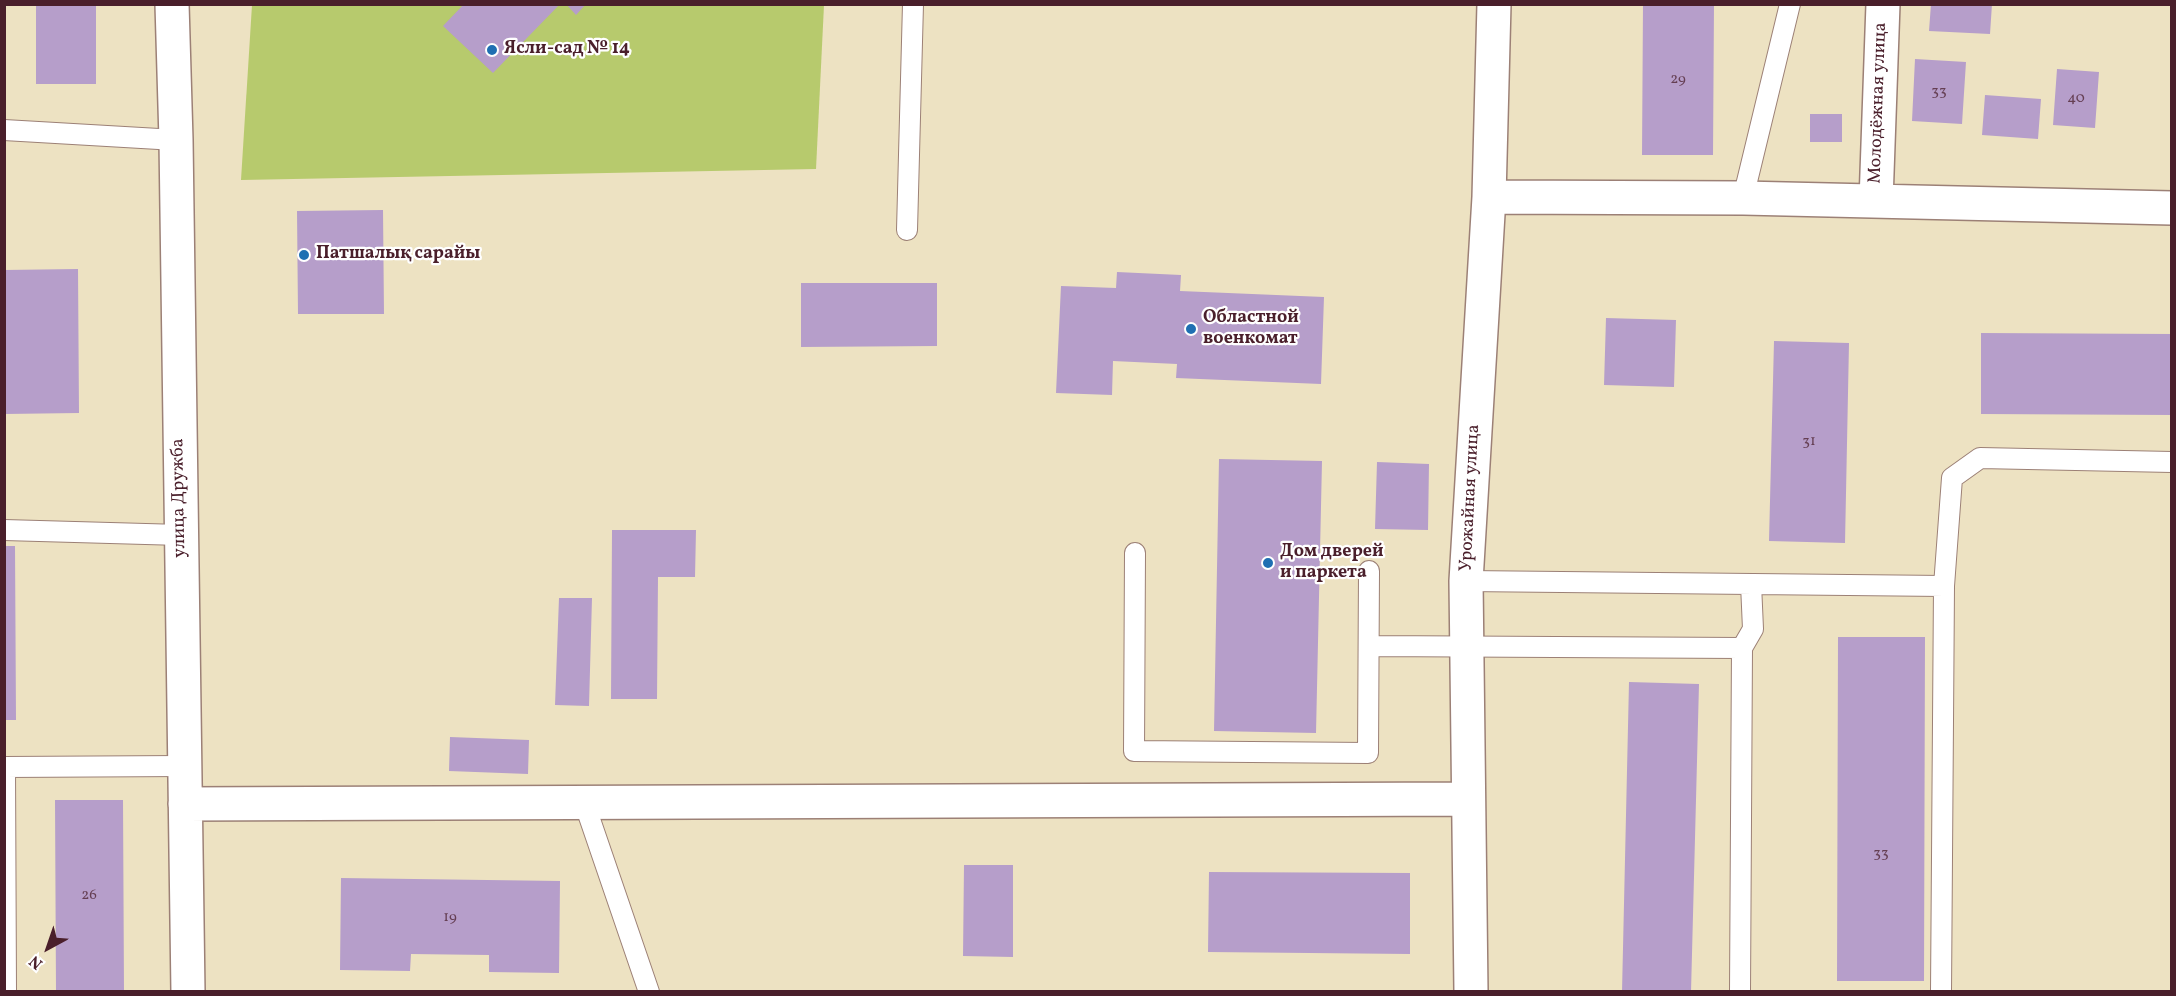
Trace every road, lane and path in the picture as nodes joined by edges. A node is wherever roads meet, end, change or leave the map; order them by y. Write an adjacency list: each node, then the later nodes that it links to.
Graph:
1 (172, 4): 7 (street, улица Дружба)
2 (913, 4): 12 (lane)
3 (1494, 4): 8 (street, Урожайная улица)
4 (1790, 4): 9 (lane)
5 (1883, 4): 10 (street, Молодёжная улица)
6 (4, 130): 7 (lane)
7 (176, 140): 15 (street, улица Дружба)
8 (1489, 197): 9 (street); 18 (street, Урожайная улица)
9 (1743, 198): 10 (street)
10 (1876, 201): 11 (street)
11 (2172, 208)
12 (907, 230)
13 (2172, 462): 20 (lane)
14 (4, 530): 15 (lane)
15 (181, 535): 24 (street, улица Дружба)
16 (1135, 553): 21 (lane)
17 (1369, 571): 21 (lane)
18 (1467, 581): 19 (lane); 22 (street, Урожайная улица)
19 (1751, 584): 20 (lane); 23 (lane)
20 (1944, 586): 34 (lane)
21 (1369, 646): 22 (lane)
22 (1468, 647): 23 (lane); 26 (street, Урожайная улица)
23 (1742, 648): 33 (lane)
24 (184, 766): 25 (lane); 28 (street, улица Дружба)
25 (5, 767): 29 (lane)
26 (1468, 799): 27 (street); 32 (street, Урожайная улица)
27 (584, 802): 28 (street); 31 (lane)
28 (185, 804): 30 (street, улица Дружба)
29 (6, 992)
30 (188, 992)
31 (649, 992)
32 (1471, 992)
33 (1740, 992)
34 (1941, 992)

